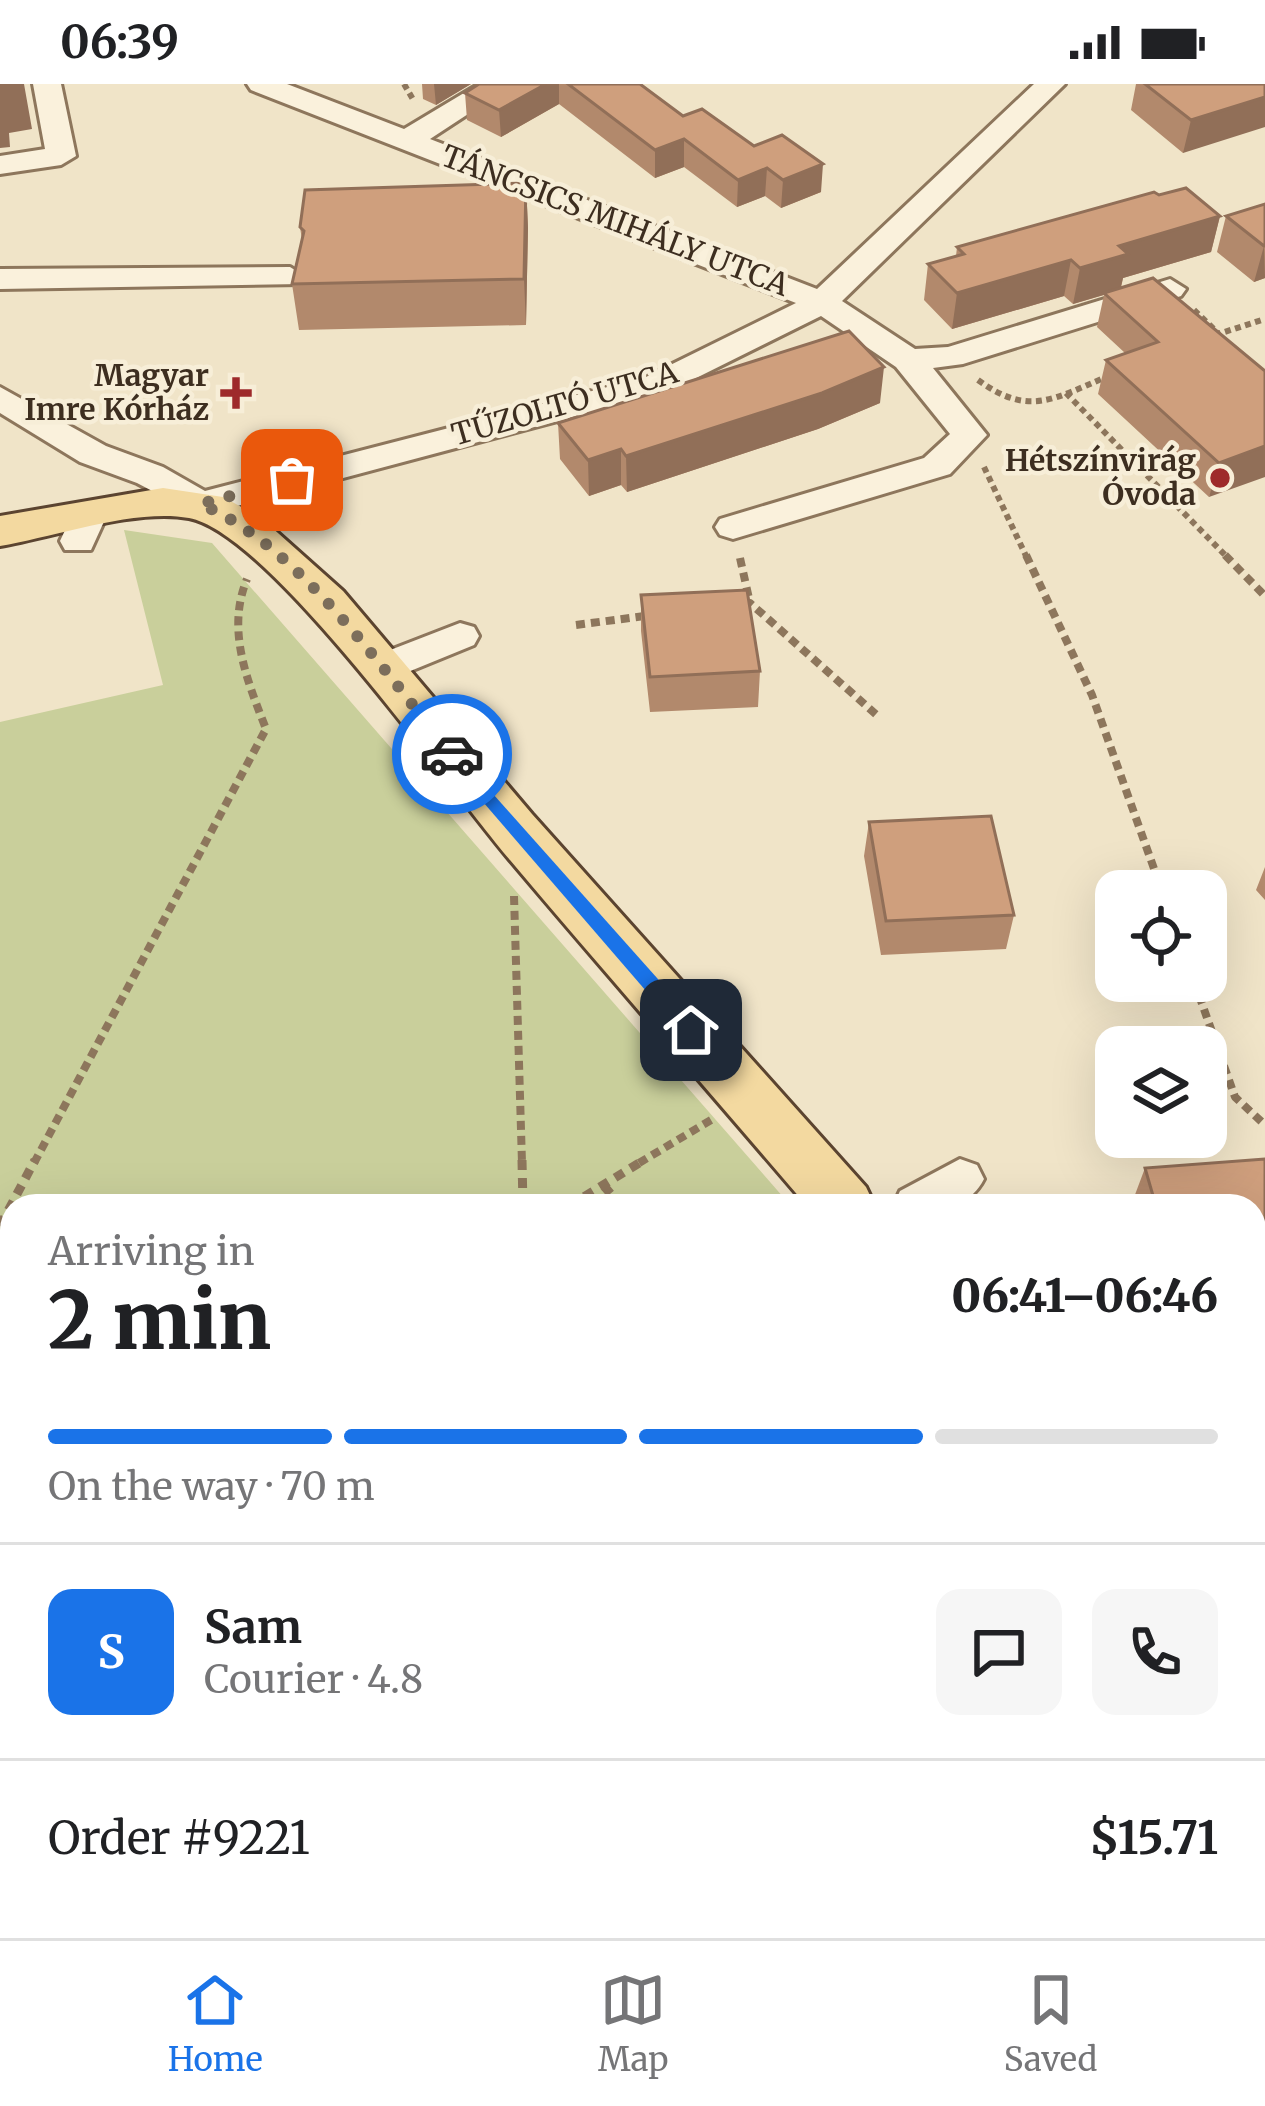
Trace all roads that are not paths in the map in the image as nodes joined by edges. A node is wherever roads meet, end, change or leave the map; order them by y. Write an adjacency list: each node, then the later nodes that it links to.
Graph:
1 (47, 84): 6 (street)
2 (261, 84): 5 (street, TÁNCSICS MIHÁLY UTCA)
3 (500, 84): 5 (street, TÁNCSICS MIHÁLY UTCA)
4 (1051, 84): 10 (street, TŰZOLTÓ UTCA)
5 (407, 140): 10 (street, TÁNCSICS MIHÁLY UTCA)
6 (0, 165)
7 (290, 277): 8 (street)
8 (0, 280)
9 (1169, 289): 11 (street)
10 (822, 302): 11 (street, TÁNCSICS MIHÁLY UTCA); 13 (street, TŰZOLTÓ UTCA)
11 (908, 360): 14 (street)
12 (0, 398): 13 (street)
13 (200, 504): 15 (main road); 17 (main road)
14 (733, 527)
15 (0, 531)
16 (460, 636): 17 (street)
17 (381, 669): 19 (main road)
18 (960, 1179): 20 (street)
19 (834, 1194)
20 (936, 1194)

